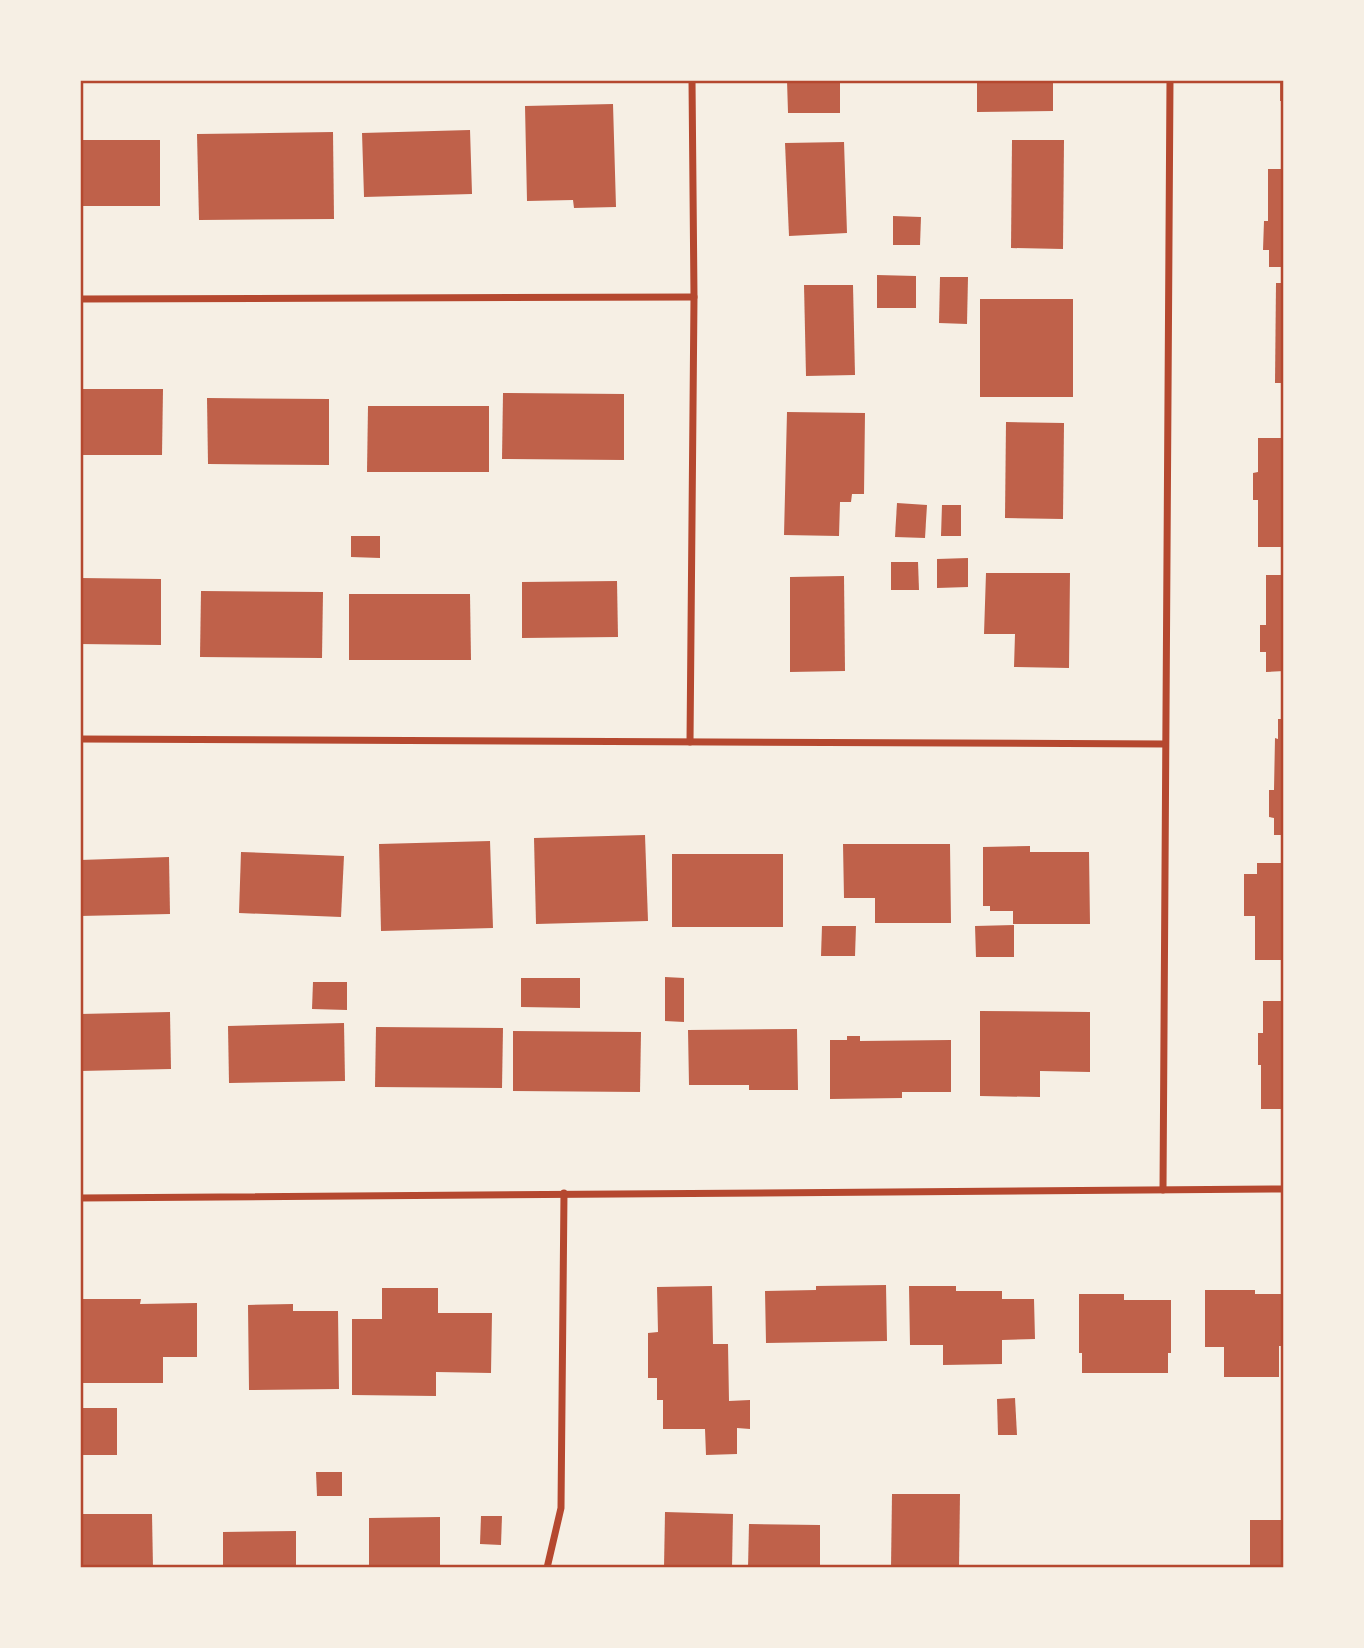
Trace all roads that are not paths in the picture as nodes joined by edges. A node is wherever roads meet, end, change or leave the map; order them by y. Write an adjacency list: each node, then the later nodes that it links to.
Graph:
1 (692, 80): 3 (street)
2 (1170, 80): 7 (street)
3 (694, 296): 4 (street); 6 (street)
4 (80, 299)
5 (80, 740): 6 (street)
6 (690, 742): 7 (street)
7 (1165, 744): 9 (street)
8 (1283, 1189): 9 (street)
9 (1163, 1190): 10 (street)
10 (564, 1193): 11 (street); 12 (street)
11 (80, 1198)
12 (547, 1567)

